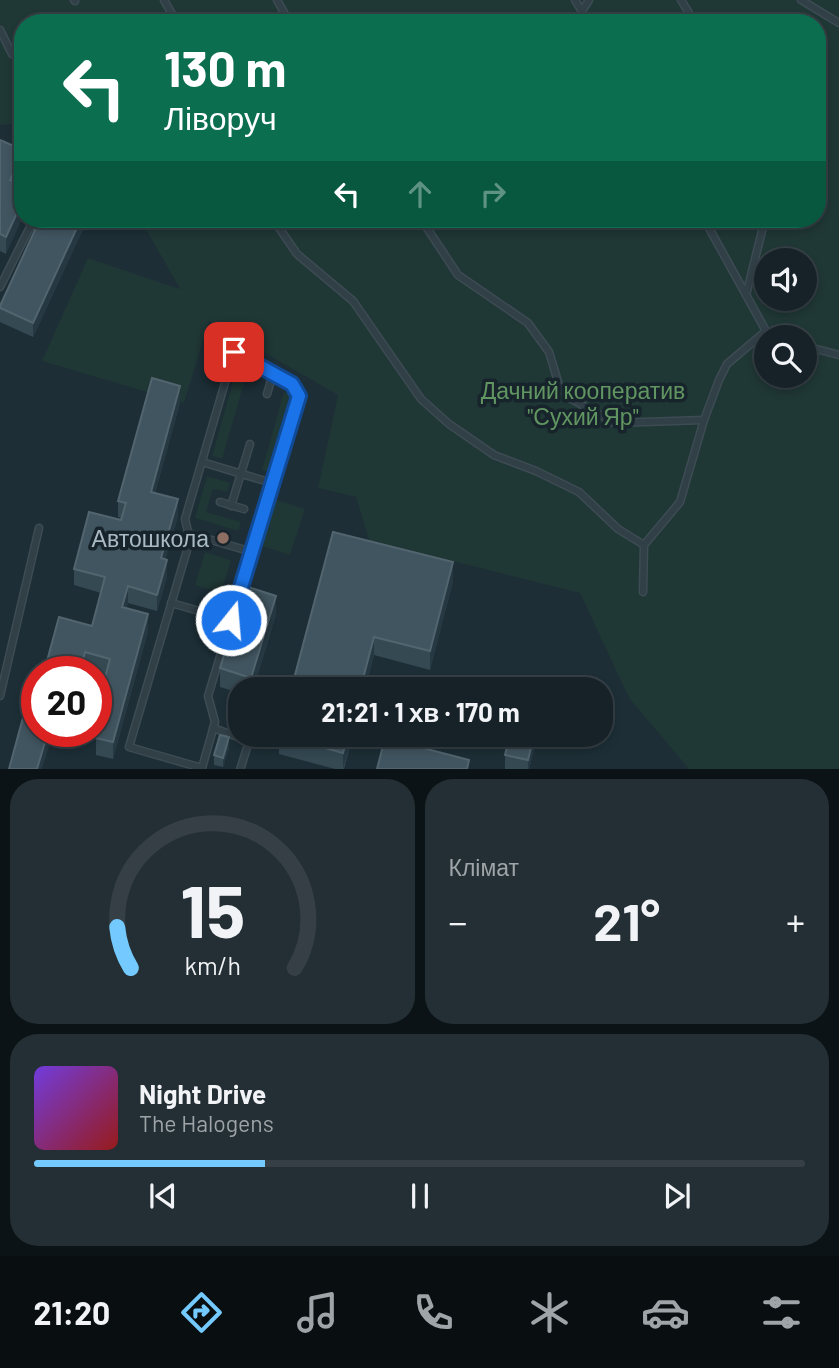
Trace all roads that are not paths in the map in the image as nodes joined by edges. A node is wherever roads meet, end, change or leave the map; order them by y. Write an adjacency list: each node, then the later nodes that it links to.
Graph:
1 (575, 0): 4 (lane)
2 (589, 0): 4 (lane)
3 (801, 0): 6 (lane)
4 (582, 11): 5 (lane)
5 (584, 14)
6 (824, 14)
7 (0, 30): 8 (lane)
8 (12, 54)
9 (30, 228): 14 (lane)
10 (279, 228): 32 (lane)
11 (427, 228): 22 (lane)
12 (709, 228): 15 (lane)
13 (763, 228): 15 (lane)
14 (0, 287)
15 (746, 295): 16 (lane)
16 (763, 325)
17 (754, 341): 22 (lane)
18 (817, 349): 19 (lane)
19 (839, 355)
20 (273, 374): 21 (lane); 24 (lane); 26 (lane)
21 (267, 394)
22 (704, 420): 32 (lane)
23 (250, 444): 25 (lane)
24 (202, 462): 25 (lane); 31 (lane)
25 (241, 474): 26 (lane); 28 (lane)
26 (272, 483): 33 (lane)
27 (220, 502): 28 (lane)
28 (231, 506): 29 (lane)
29 (244, 509)
30 (39, 528): 37 (lane)
31 (188, 534): 33 (lane); 35 (lane)
32 (643, 545): 34 (lane)
33 (252, 552): 36 (lane)
34 (643, 592)
35 (171, 603): 36 (lane); 38 (lane)
36 (231, 620): 38 (lane)
37 (0, 696)
38 (213, 728): 39 (lane)
39 (228, 732)
40 (247, 747): 41 (lane)
41 (240, 769)

